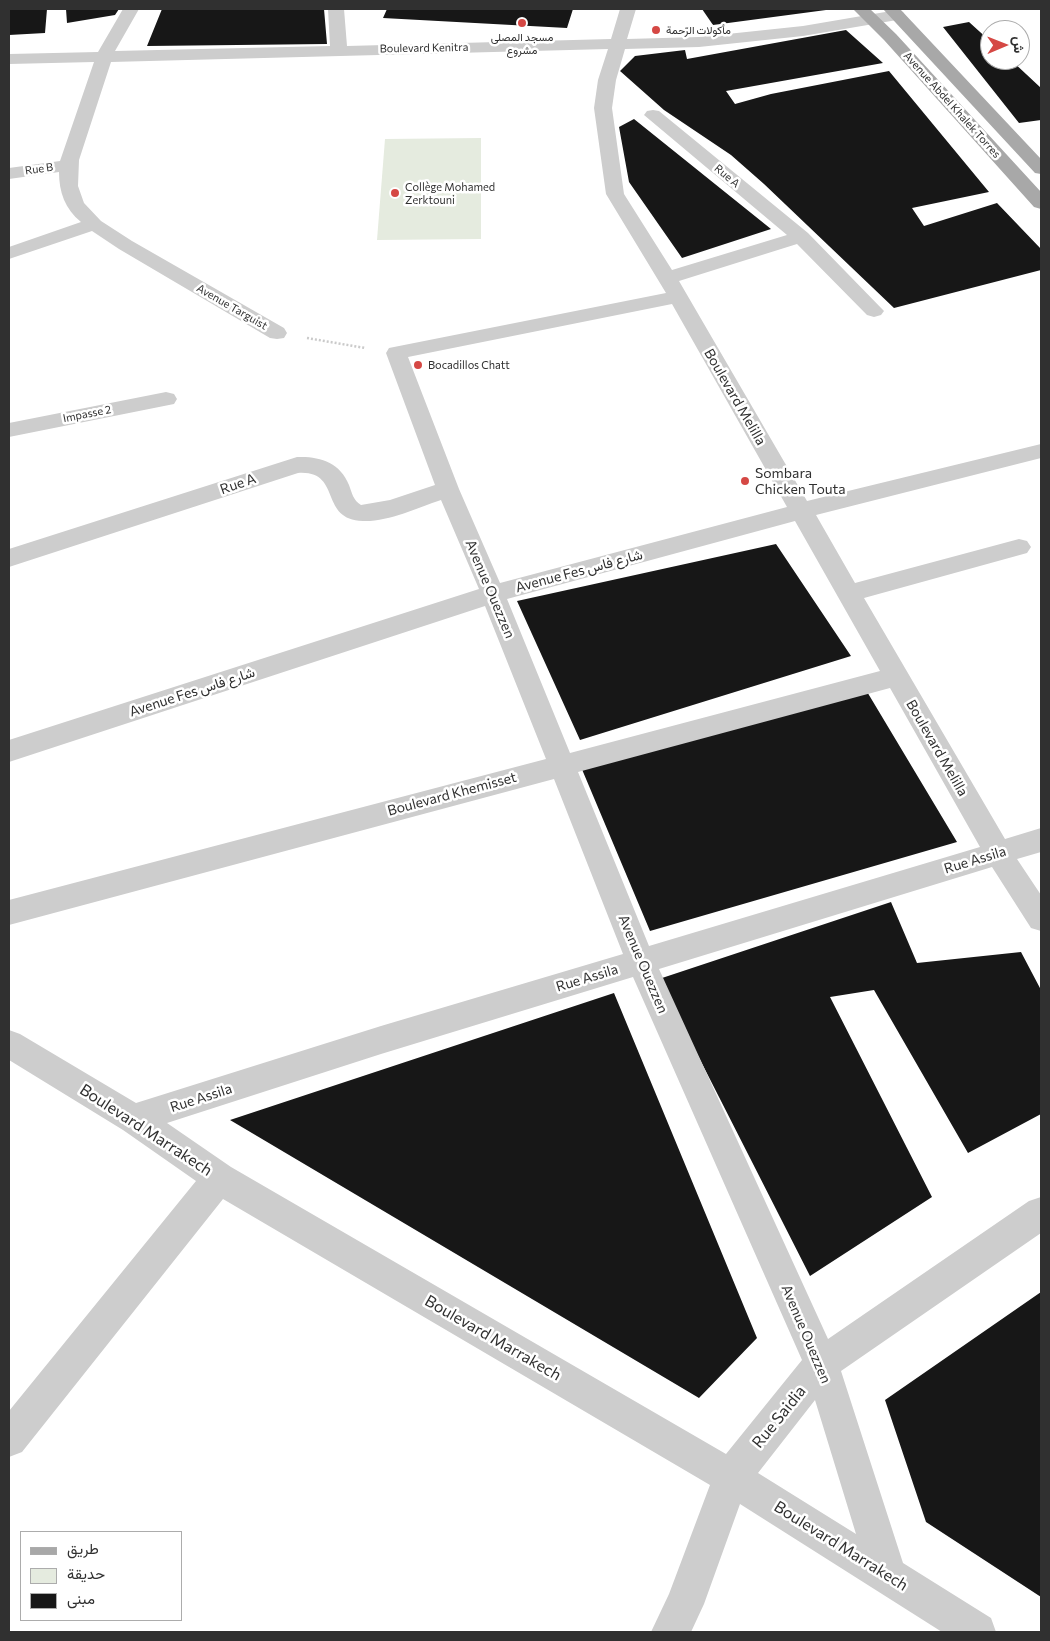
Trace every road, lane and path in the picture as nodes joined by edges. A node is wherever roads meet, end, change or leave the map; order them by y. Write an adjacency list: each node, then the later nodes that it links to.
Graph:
1 (131, 9): 8 (street, Avenue Targuist)
2 (336, 9): 7 (street)
3 (628, 9): 6 (street, Boulevard Melilla)
4 (894, 12): 5 (street, Boulevard Kenitra); 12 (main road, Avenue Abdel Khalek Torres)
5 (866, 14): 6 (street, Boulevard Kenitra); 14 (main road, Avenue Abdel Khalek Torres)
6 (618, 44): 7 (street, Boulevard Kenitra); 18 (street, Boulevard Melilla)
7 (339, 50): 8 (street, Boulevard Kenitra)
8 (104, 56): 9 (street, Boulevard Kenitra); 11 (street, Avenue Targuist)
9 (9, 59)
10 (653, 115): 16 (street, Rue A)
11 (68, 165): 13 (street, Rue B); 15 (street, Avenue Targuist)
12 (1041, 169)
13 (9, 173)
14 (1041, 203)
15 (94, 224): 17 (street); 20 (street, Avenue Targuist)
16 (801, 237): 18 (street); 19 (street, Rue A)
17 (9, 253)
18 (672, 288): 21 (street); 26 (street, Boulevard Melilla)
19 (874, 311)
20 (277, 333): 21 (path, Avenue Targuist)
21 (396, 353): 25 (street, Avenue Ouezzen)
22 (166, 399): 23 (street, Impasse 2)
23 (9, 430)
24 (1041, 451): 26 (street, Avenue Fes شارع فاس)
25 (448, 489): 28 (street, Rue A); 30 (street, Avenue Ouezzen)
26 (801, 511): 29 (street, Boulevard Melilla); 30 (street, Avenue Fes شارع فاس)
27 (1019, 548): 29 (street)
28 (9, 558)
29 (849, 593): 31 (street, Boulevard Melilla)
30 (493, 594): 32 (street, Avenue Fes شارع فاس); 33 (street, Avenue Ouezzen)
31 (896, 677): 33 (street, Boulevard Khemisset); 35 (street, Boulevard Melilla)
32 (9, 752)
33 (562, 766): 36 (street, Boulevard Khemisset); 38 (street, Avenue Ouezzen)
34 (1041, 840): 35 (street, Rue Assila)
35 (998, 853): 37 (street, Boulevard Melilla); 38 (street, Rue Assila)
36 (9, 913)
37 (1041, 919)
38 (641, 962): 40 (street, Rue Assila); 43 (street, Avenue Ouezzen)
39 (9, 1044): 40 (street, Boulevard Marrakech)
40 (134, 1119): 41 (street, Boulevard Marrakech)
41 (219, 1178): 44 (street); 45 (street, Boulevard Marrakech)
42 (1041, 1213): 43 (street, Rue Saidia)
43 (821, 1364): 45 (street, Rue Saidia); 46 (street, Avenue Ouezzen)
44 (9, 1439)
45 (731, 1477): 46 (street, Boulevard Marrakech); 47 (street, Rue Saidia)
46 (887, 1574): 48 (street, Boulevard Marrakech)
47 (670, 1632)
48 (977, 1632)

